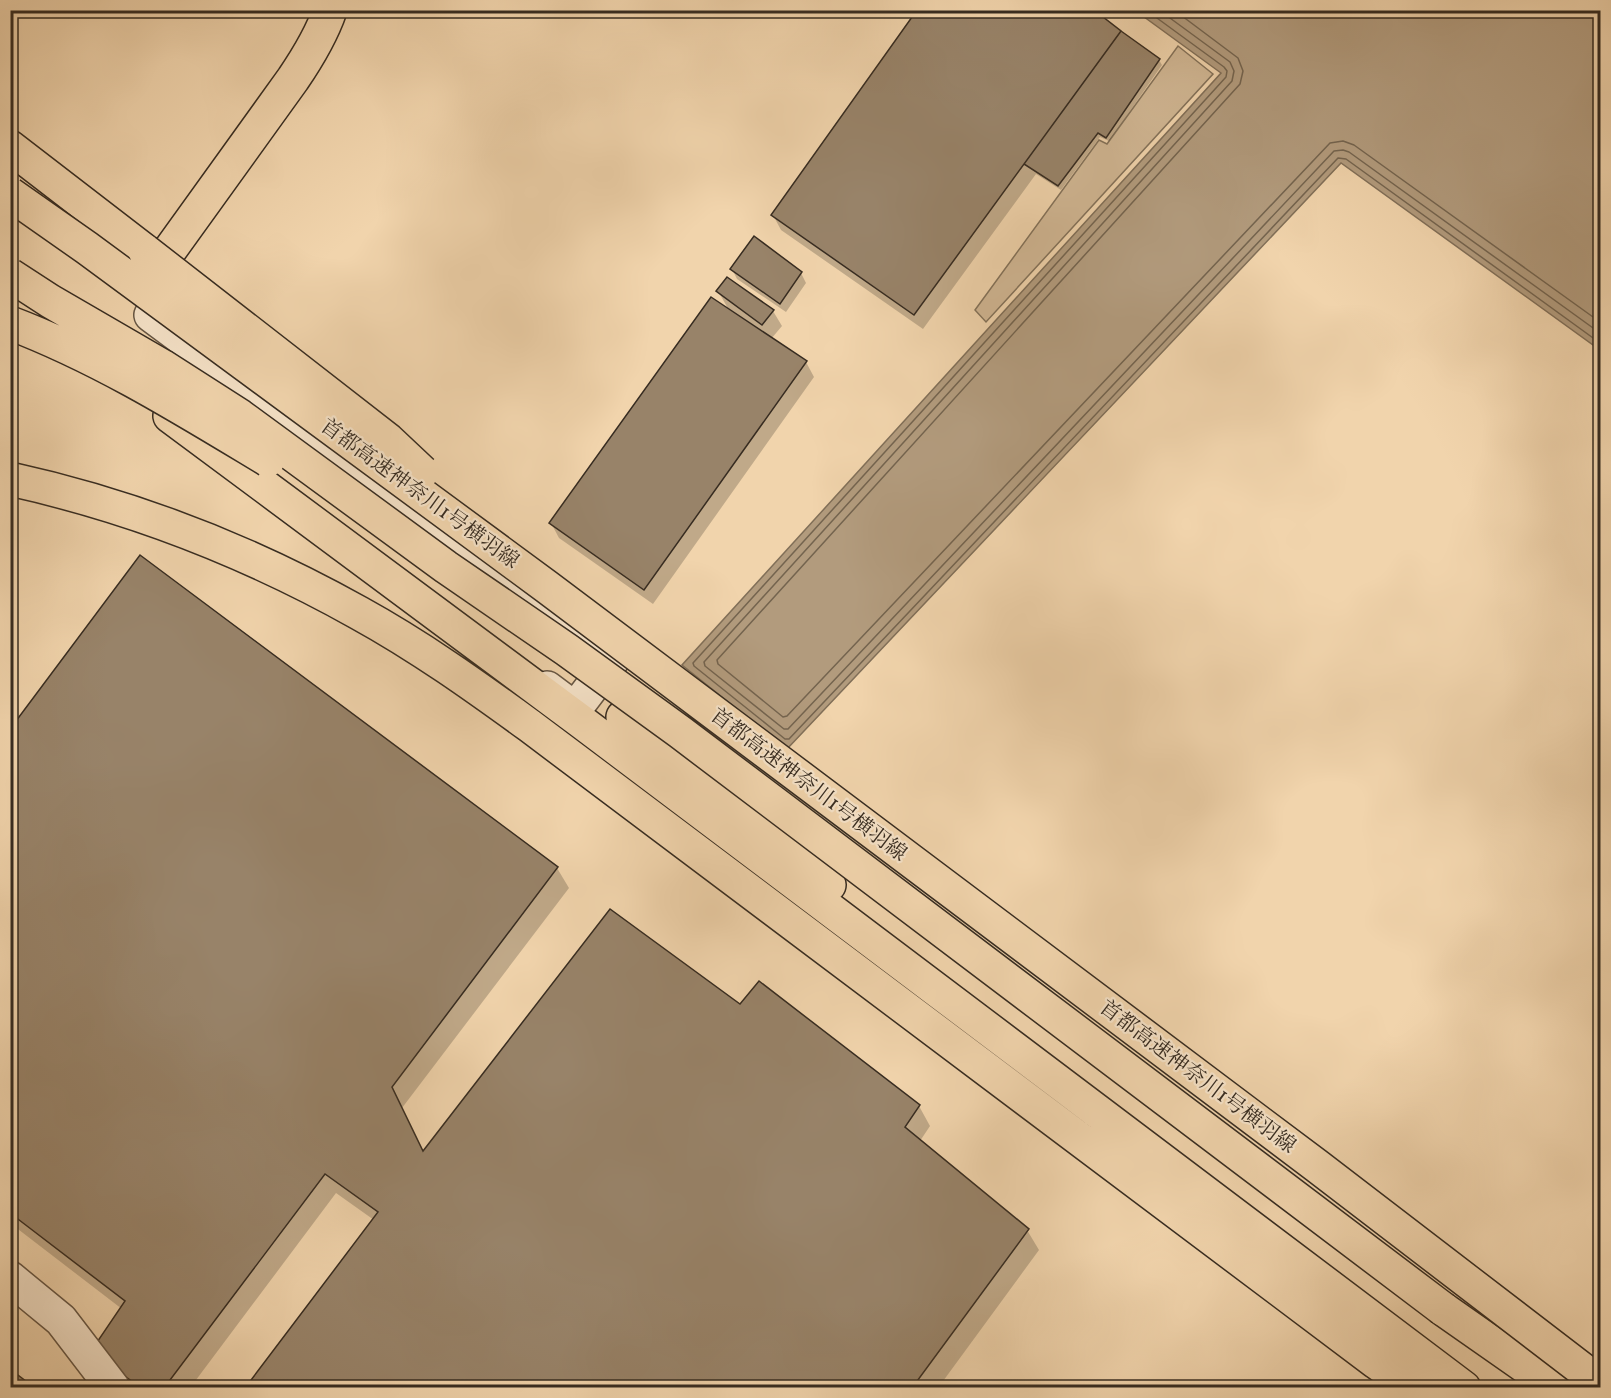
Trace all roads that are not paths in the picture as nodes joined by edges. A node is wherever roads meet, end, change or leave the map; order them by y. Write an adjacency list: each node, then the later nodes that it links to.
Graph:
1 (330, 10): 8 (highway)
2 (10, 147): 14 (highway, bridge)
3 (10, 194): 14 (highway, 首都高速神奈川1号横羽線, bridge)
4 (10, 266): 15 (highway)
5 (10, 275): 13 (highway, bridge)
6 (10, 284): 8 (lane)
7 (10, 299): 15 (highway, bridge)
8 (133, 302)
9 (10, 323): 13 (highway, bridge)
10 (10, 469): 12 (highway)
11 (10, 479): 12 (highway)
12 (122, 508): 19 (highway)
13 (446, 567): 21 (highway, bridge)
14 (547, 587): 17 (highway, 首都高速神奈川1号横羽線, bridge)
15 (972, 1016): 20 (highway)
16 (10, 1278): 18 (lane)
17 (1600, 1383)
18 (113, 1388)
19 (1413, 1388)
20 (1464, 1388)
21 (1556, 1388)

